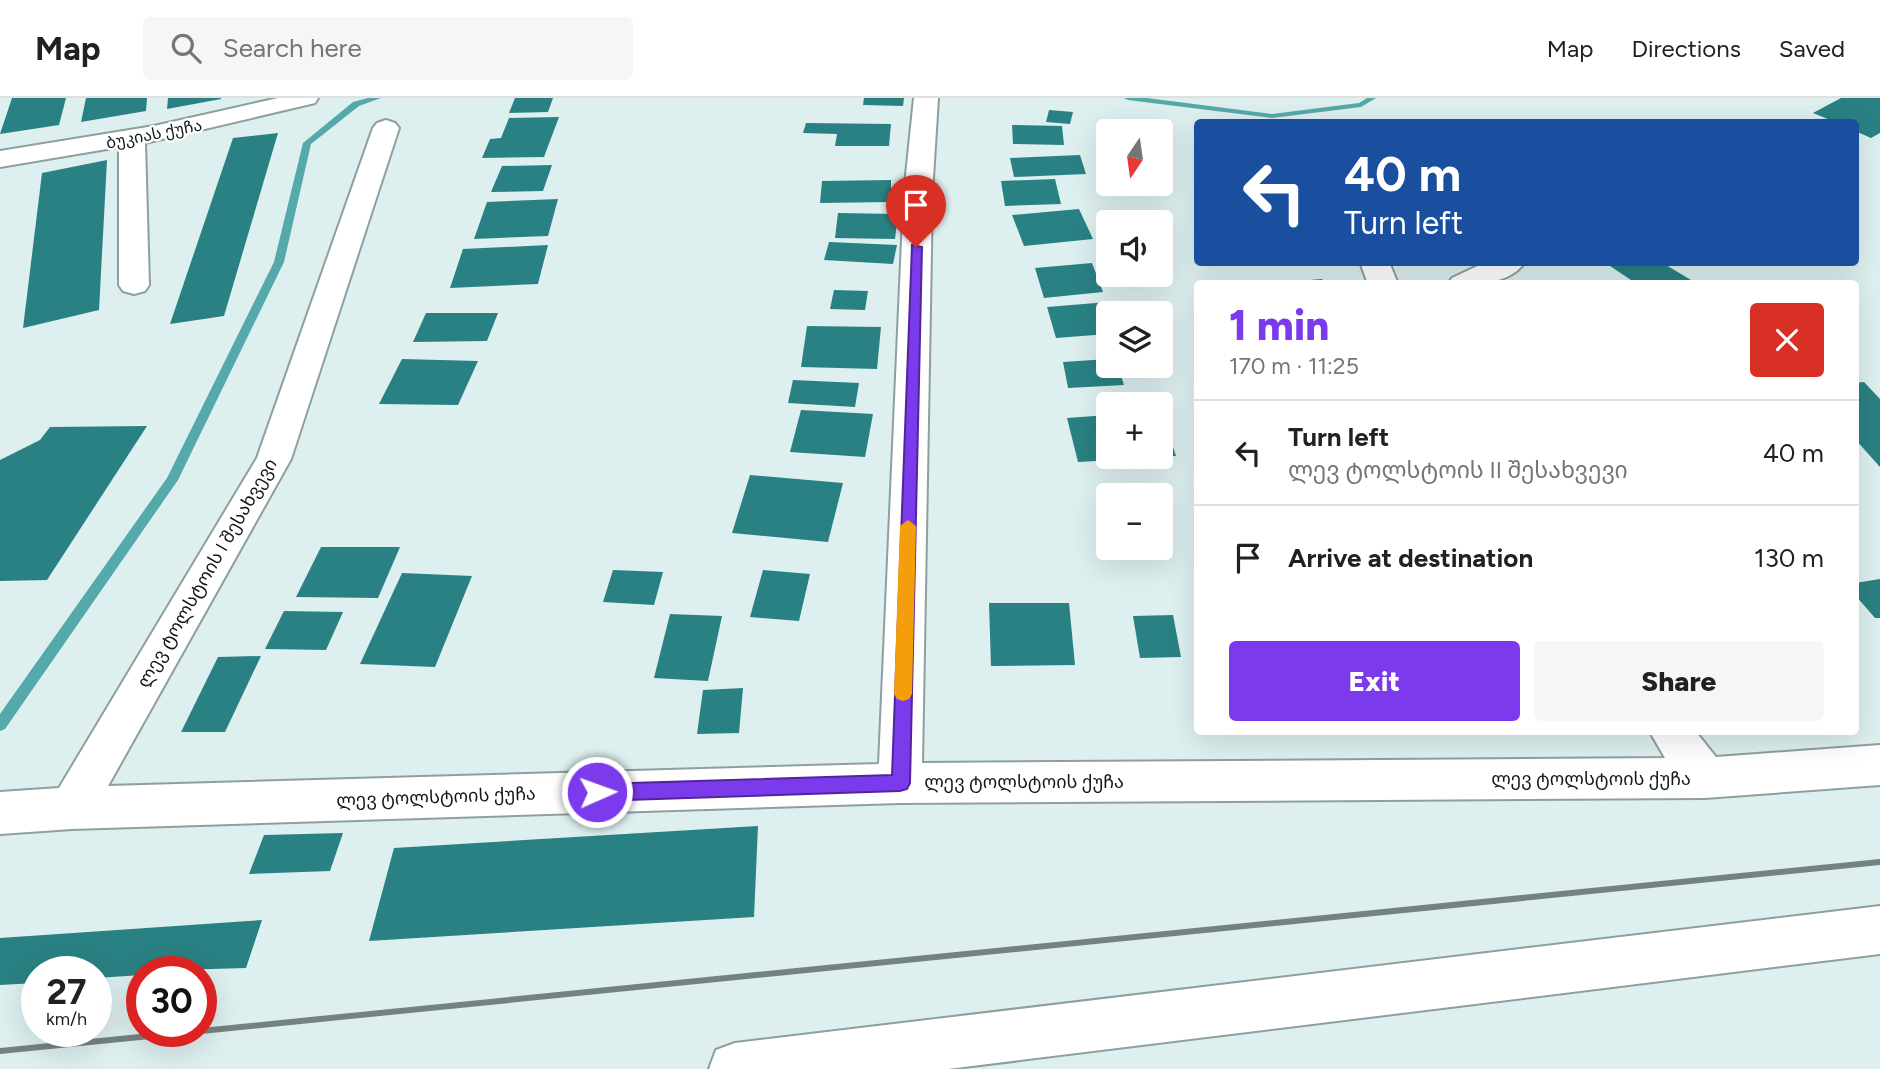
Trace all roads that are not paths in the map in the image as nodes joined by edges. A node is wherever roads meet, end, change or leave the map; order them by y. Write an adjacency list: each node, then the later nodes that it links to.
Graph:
1 (306, 98): 4 (street, ბუკიას ქუჩა)
2 (926, 98): 12 (street)
3 (386, 128): 13 (street, ლევ ტოლსტოის I შესახვევი)
4 (132, 139): 5 (street, ბუკიას ქუჩა); 8 (street)
5 (0, 159)
6 (1502, 266): 7 (street)
7 (1472, 280)
8 (134, 285)
9 (1673, 735): 11 (street)
10 (1880, 765): 11 (street, ლევ ტოლსტოის ქუჩა)
11 (1705, 778): 12 (street, ლევ ტოლსტოის ქუჩა)
12 (900, 783): 13 (street, ლევ ტოლსტოის ქუჩა)
13 (72, 808): 14 (street, ლევ ტოლსტოის ქუჩა)
14 (0, 813)
15 (1880, 930): 16 (street)
16 (735, 1069)

